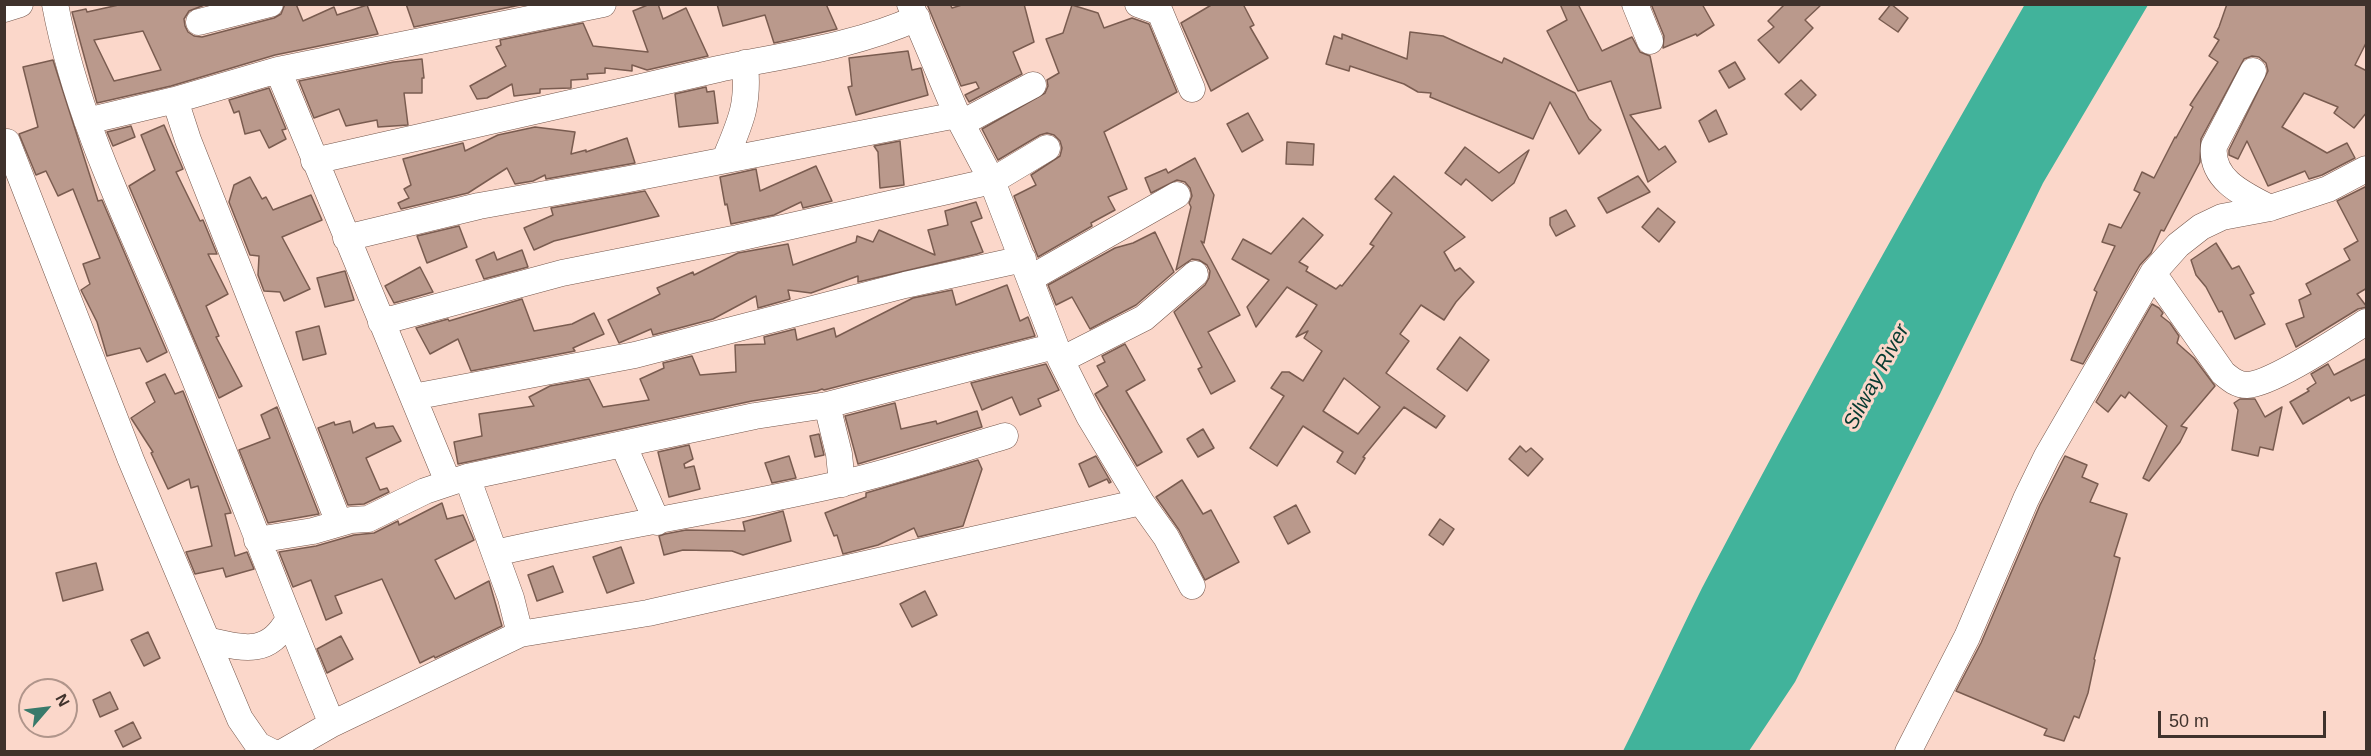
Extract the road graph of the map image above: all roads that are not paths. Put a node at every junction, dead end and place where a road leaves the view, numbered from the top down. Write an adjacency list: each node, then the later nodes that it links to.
1 (20, 4): 7 (street)
2 (55, 4): 18 (street)
3 (270, 4): 9 (street)
4 (603, 4): 12 (street)
5 (1635, 4): 10 (street)
6 (1158, 7): 15 (street)
7 (4, 9)
8 (913, 11): 11 (street); 17 (street)
9 (199, 22)
10 (1650, 41)
11 (745, 63): 21 (street); 22 (street)
12 (278, 70): 16 (street); 22 (street)
13 (2253, 71): 26 (street)
14 (1033, 85): 17 (street)
15 (1192, 89)
16 (175, 100): 18 (street); 42 (street)
17 (960, 119): 21 (street); 24 (street)
18 (87, 121): 43 (street)
19 (7, 142): 48 (street)
20 (1047, 148): 24 (street)
21 (725, 159): 27 (street)
22 (314, 161): 27 (street)
23 (2367, 169): 26 (street)
24 (992, 182): 28 (street); 31 (street)
25 (1177, 195): 28 (street)
26 (2270, 208): 29 (street)
27 (346, 238): 31 (street)
28 (1027, 269): 33 (street); 34 (street)
29 (2153, 273): 32 (street); 52 (street)
30 (1195, 274): 33 (street)
31 (381, 322): 34 (street)
32 (2367, 322)
33 (1058, 353): 35 (street); 40 (street)
34 (413, 397): 38 (street)
35 (827, 405): 37 (street); 39 (street)
36 (1005, 436): 39 (street)
37 (623, 444): 38 (street); 41 (street)
38 (458, 479): 42 (street); 44 (street)
39 (842, 484): 41 (street)
40 (1141, 502): 45 (street); 47 (street)
41 (657, 522): 44 (street)
42 (339, 523): 43 (street)
43 (257, 540): 46 (street)
44 (495, 553): 47 (street)
45 (1192, 586)
46 (288, 620): 48 (street); 49 (street)
47 (520, 634): 49 (street)
48 (207, 640): 50 (street)
49 (332, 724): 51 (street)
50 (272, 752)
51 (283, 752)
52 (1908, 752)

